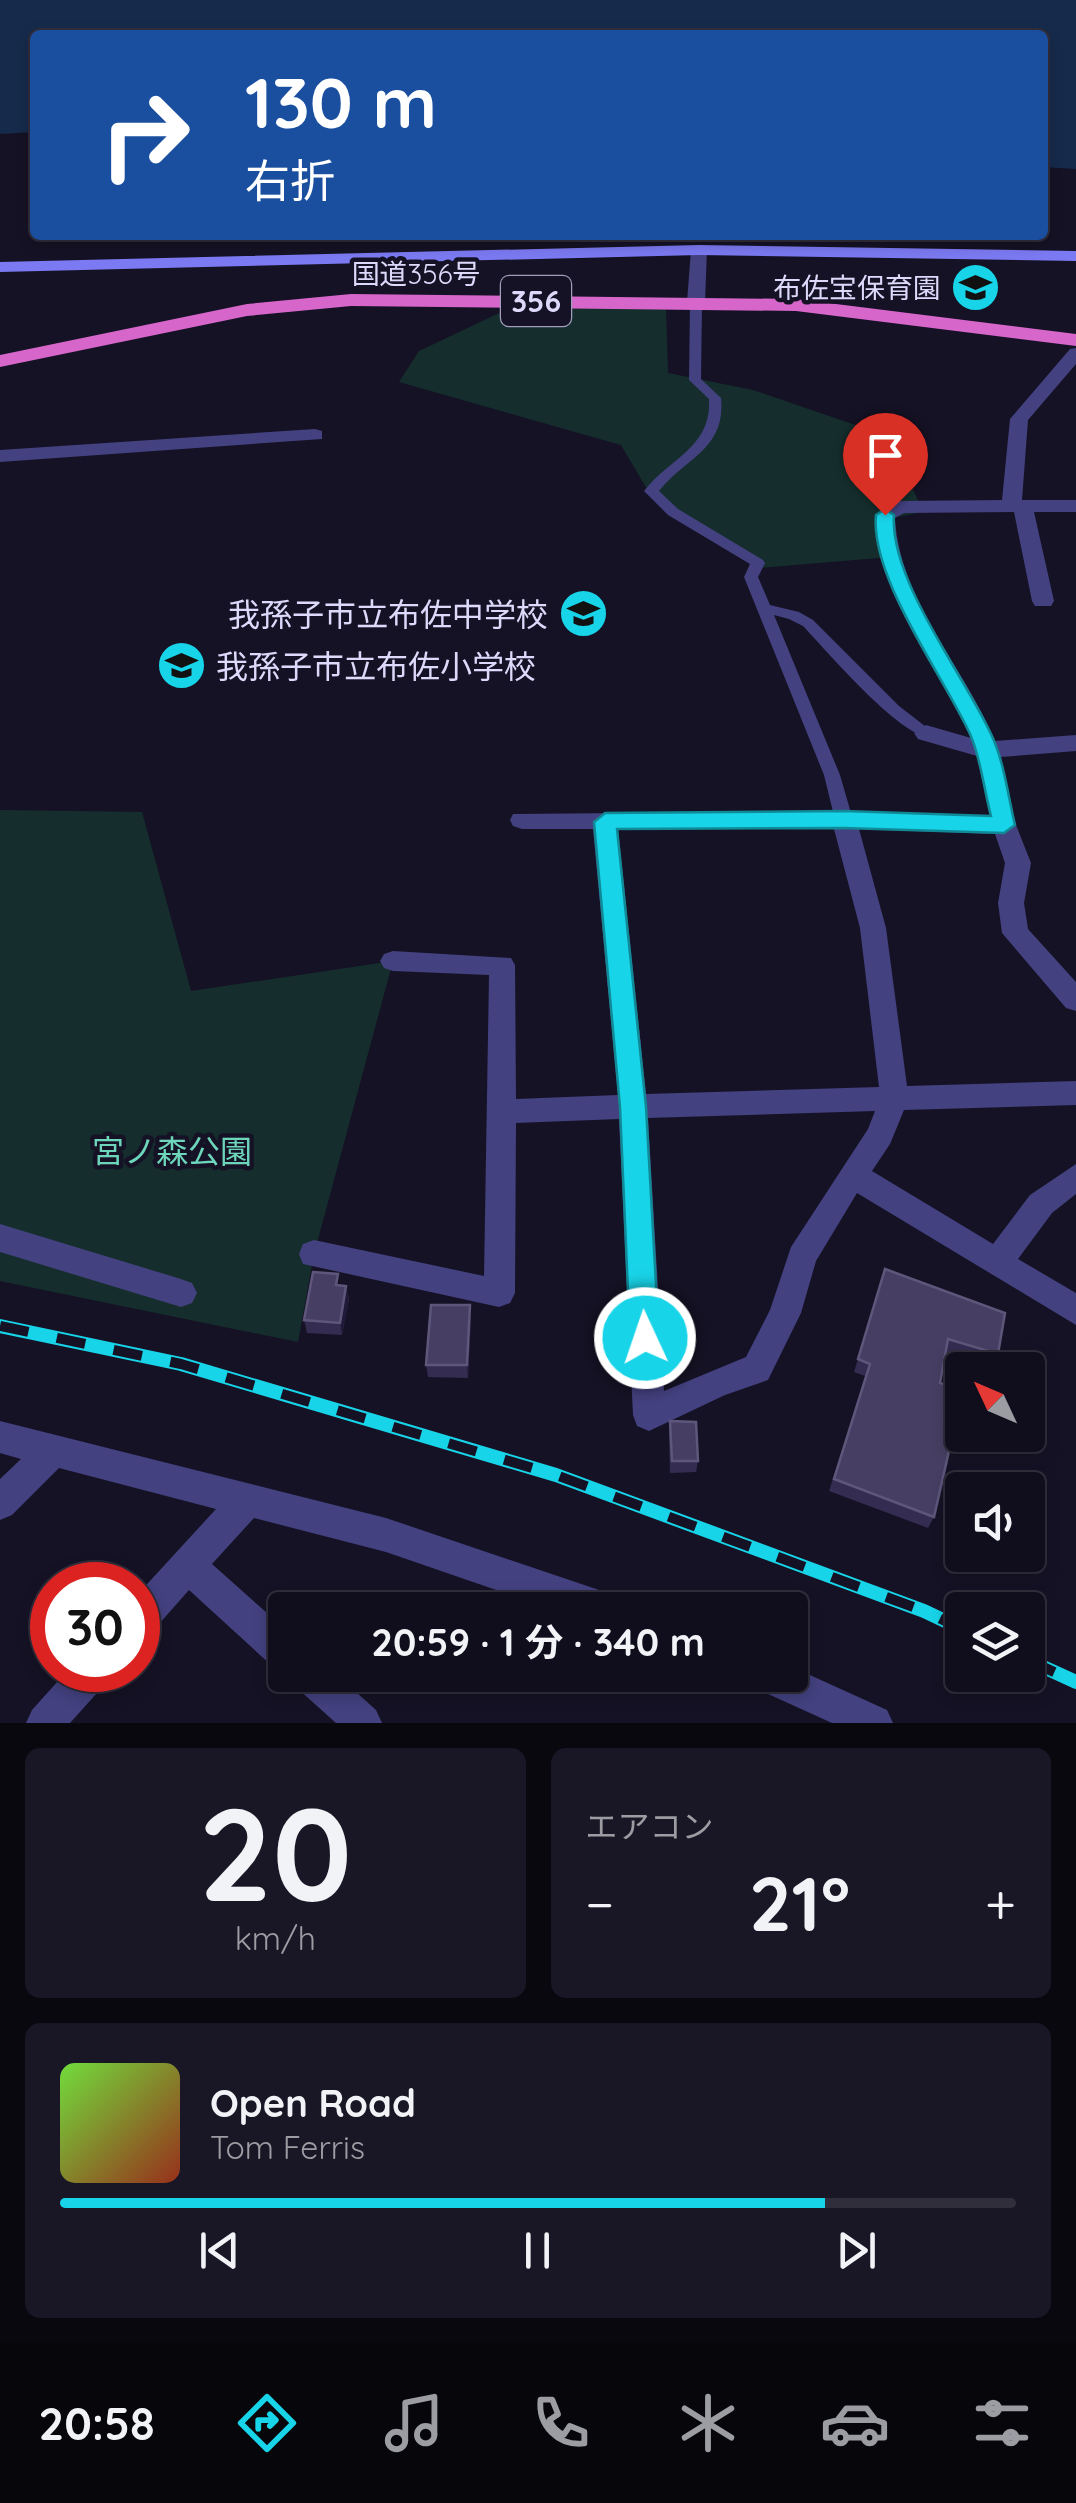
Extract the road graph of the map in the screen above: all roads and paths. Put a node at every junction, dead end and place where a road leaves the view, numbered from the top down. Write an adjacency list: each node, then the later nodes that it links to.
1 (699, 250): 2 (main road); 3 (main road); 4 (street)
2 (1076, 256)
3 (0, 268)
4 (696, 302): 5 (highway, 国道356号 / 356); 7 (highway, 国道356号 / 356); 13 (lane)
5 (1076, 340)
6 (1076, 353): 10 (street)
7 (0, 361)
8 (314, 435): 9 (street)
9 (0, 456)
10 (1017, 506): 11 (street); 12 (street); 16 (street)
11 (1076, 506)
12 (1043, 601)
13 (763, 608): 14 (lane); 18 (lane)
14 (926, 733): 16 (street)
15 (1076, 743): 16 (street)
16 (986, 750): 20 (street)
17 (522, 820): 19 (street)
18 (844, 820): 19 (street); 20 (street); 24 (street)
19 (605, 822): 25 (street)
20 (1004, 825): 22 (street)
21 (393, 961): 26 (street)
22 (1076, 1000)
23 (1076, 1093): 24 (street)
24 (894, 1098): 25 (street); 27 (street)
25 (633, 1107): 26 (street); 27 (street)
26 (502, 1112): 30 (street)
27 (854, 1176): 31 (street)
28 (1076, 1177): 31 (street)
29 (0, 1238): 32 (street)
30 (314, 1254)
31 (998, 1260): 33 (street)
32 (180, 1293)
33 (1076, 1310)
34 (0, 1438): 35 (street)
35 (55, 1448): 36 (street); 37 (street)
36 (249, 1498): 38 (street); 39 (street)
37 (0, 1502)
38 (187, 1565): 40 (street); 41 (street)
39 (552, 1592)
40 (160, 1595)
41 (268, 1638)
42 (73, 1692): 46 (street)
43 (326, 1692): 45 (street)
44 (806, 1692): 47 (street)
45 (353, 1720)
46 (46, 1723)
47 (874, 1723)

